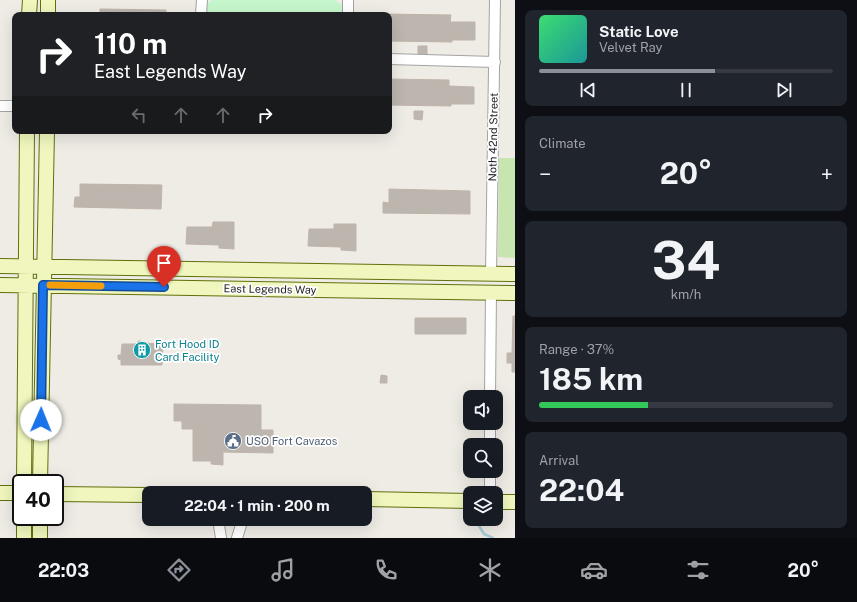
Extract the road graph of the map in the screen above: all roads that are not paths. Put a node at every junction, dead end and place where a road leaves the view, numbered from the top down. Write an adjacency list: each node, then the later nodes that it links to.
1 (30, 0): 6 (street)
2 (48, 0): 7 (street)
3 (202, 0): 8 (street)
4 (348, 0): 9 (street)
5 (495, 0): 11 (street, Noth 42nd Street)
6 (29, 12)
7 (48, 12)
8 (201, 12)
9 (348, 12)
10 (392, 59): 11 (street)
11 (495, 62): 19 (street, Noth 42nd Street)
12 (0, 106): 13 (street)
13 (12, 106)
14 (27, 134): 17 (street)
15 (47, 134): 18 (street)
16 (0, 266): 17 (street, East Legends Way)
17 (25, 266): 18 (street, East Legends Way); 23 (street)
18 (43, 266): 19 (street, East Legends Way); 24 (street)
19 (491, 274): 20 (street, East Legends Way); 25 (street)
20 (515, 274)
21 (515, 278): 26 (street)
22 (0, 285): 23 (street, East Legends Way)
23 (25, 285): 24 (street, East Legends Way); 29 (street)
24 (43, 285): 25 (street, East Legends Way); 30 (street)
25 (460, 292): 26 (street, East Legends Way)
26 (491, 292): 27 (street, East Legends Way); 28 (street)
27 (515, 293)
28 (490, 390)
29 (24, 474)
30 (40, 474)
31 (0, 493): 32 (street)
32 (12, 493)
33 (64, 494): 34 (street)
34 (142, 495)
35 (372, 499): 36 (street)
36 (463, 501)
37 (503, 502): 38 (street)
38 (515, 502)
39 (24, 526): 43 (street)
40 (40, 526): 44 (street)
41 (219, 526): 45 (street)
42 (241, 526): 46 (street)
43 (24, 538)
44 (40, 538)
45 (221, 538)
46 (237, 538)

